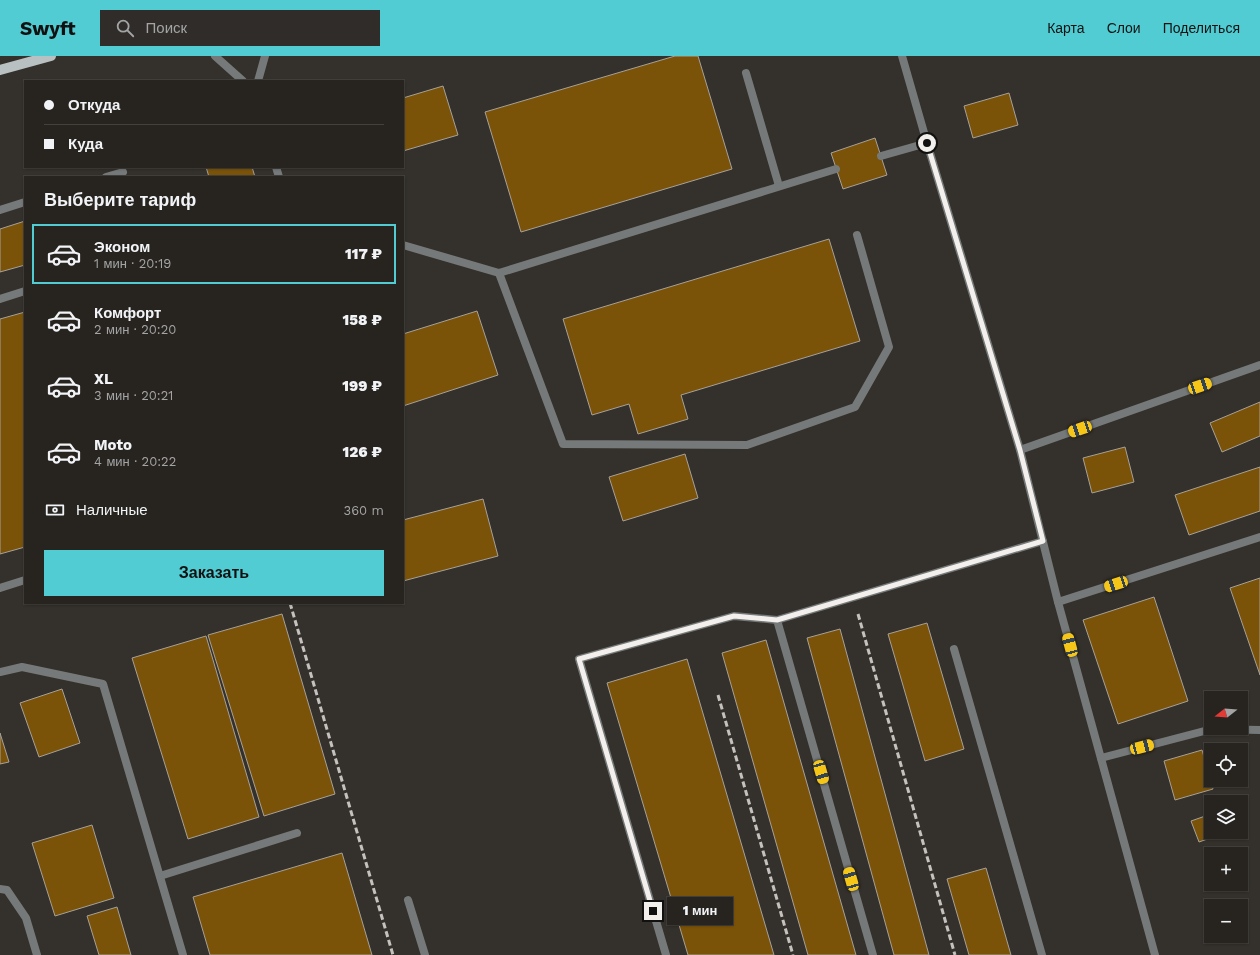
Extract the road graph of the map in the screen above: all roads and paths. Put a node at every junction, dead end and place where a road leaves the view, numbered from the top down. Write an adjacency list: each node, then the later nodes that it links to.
1 (51, 56): 5 (main road)
2 (215, 56): 7 (street)
3 (265, 56): 8 (street)
4 (902, 56): 9 (street)
5 (0, 70)
6 (746, 73): 14 (street)
7 (242, 80)
8 (258, 80)
9 (927, 143): 10 (street); 23 (street)
10 (881, 156)
11 (836, 169): 14 (street)
12 (123, 172): 13 (street)
13 (109, 176)
14 (780, 186): 19 (street)
15 (24, 202): 16 (street)
16 (0, 210)
17 (857, 235): 19 (street)
18 (404, 246): 19 (street)
19 (498, 273)
20 (24, 291): 21 (street)
21 (0, 299)
22 (1260, 365): 23 (street)
23 (1020, 450): 25 (street)
24 (1260, 537): 28 (street)
25 (1043, 541): 28 (street); 29 (street)
26 (24, 580): 27 (street)
27 (0, 588)
28 (1058, 602): 33 (street)
29 (777, 620): 41 (street); 42 (street)
30 (954, 649): 43 (street)
31 (0, 672): 35 (street)
32 (1260, 730): 33 (street)
33 (1101, 758): 44 (street)
34 (297, 833): 35 (street)
35 (160, 876): 39 (street)
36 (0, 890): 38 (street)
37 (408, 900): 40 (street)
38 (37, 955)
39 (183, 955)
40 (425, 955)
41 (666, 955)
42 (873, 955)
43 (1042, 955)
44 (1155, 955)

